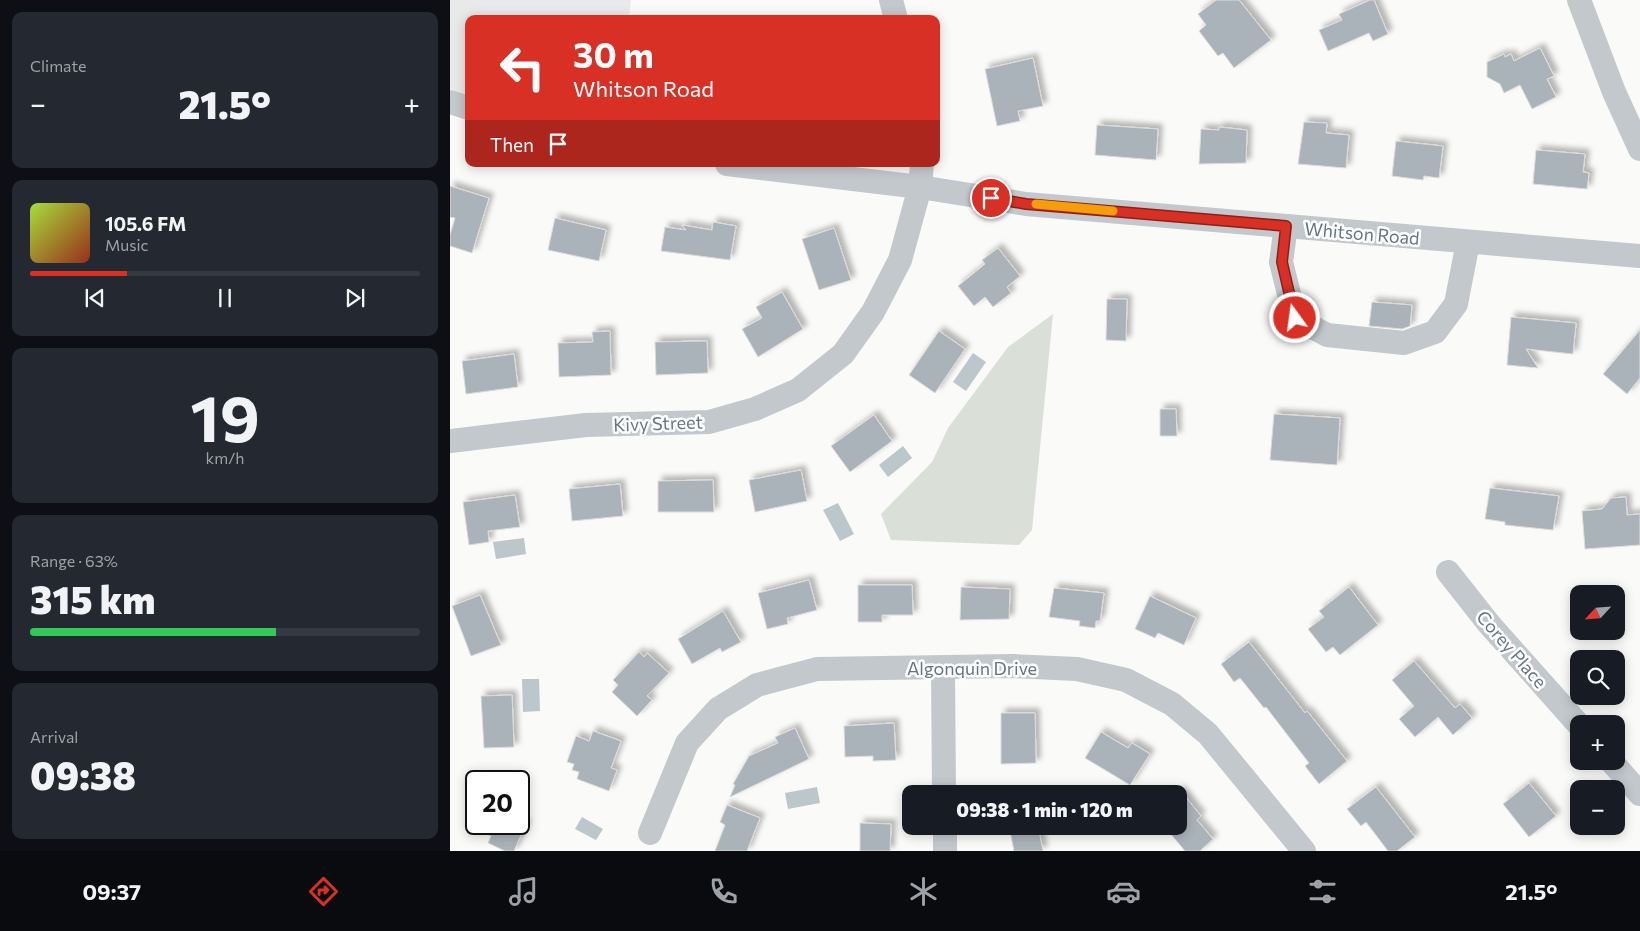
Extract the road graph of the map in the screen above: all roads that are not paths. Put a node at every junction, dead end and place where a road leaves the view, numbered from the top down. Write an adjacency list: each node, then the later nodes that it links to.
1 (891, 0): 3 (street)
2 (1578, 0): 6 (street)
3 (895, 15)
4 (450, 102): 5 (street)
5 (465, 107)
6 (1640, 149)
7 (779, 167): 8 (street, Whitson Road)
8 (921, 175): 9 (street, Whitson Road); 12 (street, Kivy Street)
9 (1286, 226): 10 (street, Whitson Road); 10 (street)
10 (1468, 242): 11 (street, Whitson Road)
11 (1640, 256)
12 (450, 441)
13 (1448, 572): 15 (street, Corey Place)
14 (943, 668): 17 (street); 19 (street, Algonquin Drive); 22 (street, Algonquin Drive)
15 (1570, 715)
16 (1619, 770): 18 (street)
17 (944, 785)
18 (1640, 794)
19 (650, 833)
20 (944, 835): 21 (street)
21 (945, 851)
22 (1304, 851)

